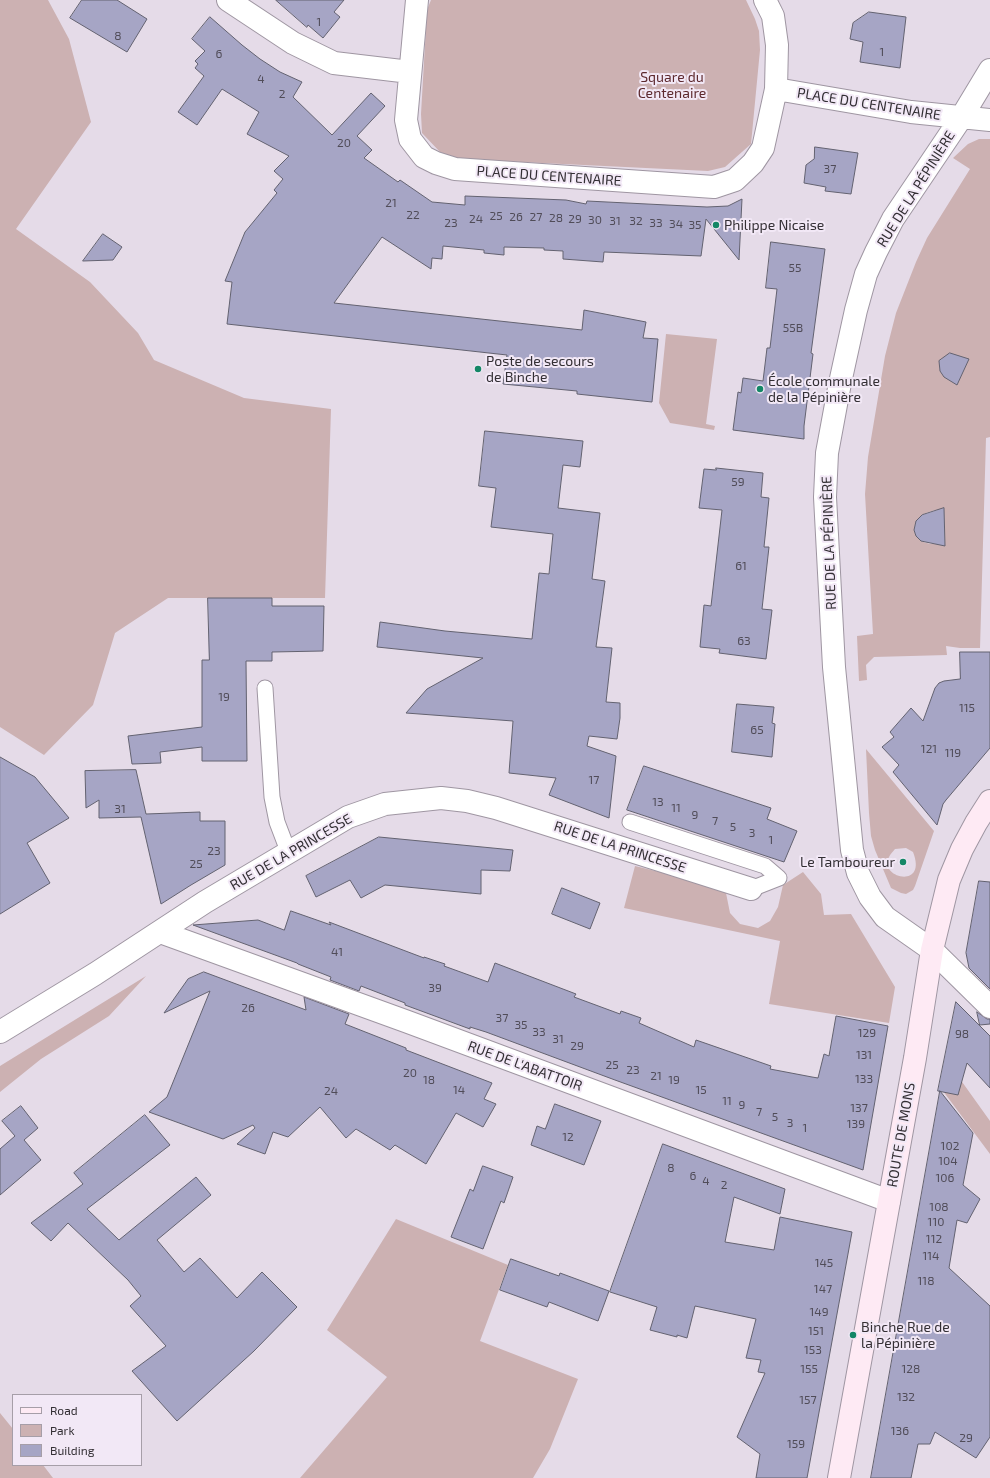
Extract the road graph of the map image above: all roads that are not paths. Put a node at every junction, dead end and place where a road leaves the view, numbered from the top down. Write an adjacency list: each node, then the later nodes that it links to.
1 (228, 0): 5 (street)
2 (417, 0): 5 (street, PLACE DU CENTENAIRE)
3 (765, 0): 6 (street, PLACE DU CENTENAIRE)
4 (990, 70): 7 (street, RUE DE LA PÉPINIÈRE)
5 (410, 72): 6 (street, PLACE DU CENTENAIRE)
6 (776, 89): 7 (street, PLACE DU CENTENAIRE)
7 (961, 118): 8 (street, PLACE DU CENTENAIRE); 15 (street, RUE DE LA PÉPINIÈRE)
8 (990, 120)
9 (266, 688): 12 (lane)
10 (990, 801): 15 (main road, ROUTE DE MONS)
11 (630, 822): 13 (lane)
12 (288, 852): 13 (street, RUE DE LA PRINCESSE); 14 (street, RUE DE LA PRINCESSE)
13 (751, 889)
14 (160, 932): 17 (street, RUE DE LA PRINCESSE); 18 (street, RUE DE L'ABATTOIR)
15 (932, 950): 16 (street, RUE DE LA PÉPINIÈRE); 18 (main road, ROUTE DE MONS)
16 (990, 1006)
17 (0, 1032)
18 (889, 1201): 19 (main road, ROUTE DE MONS)
19 (839, 1478)

